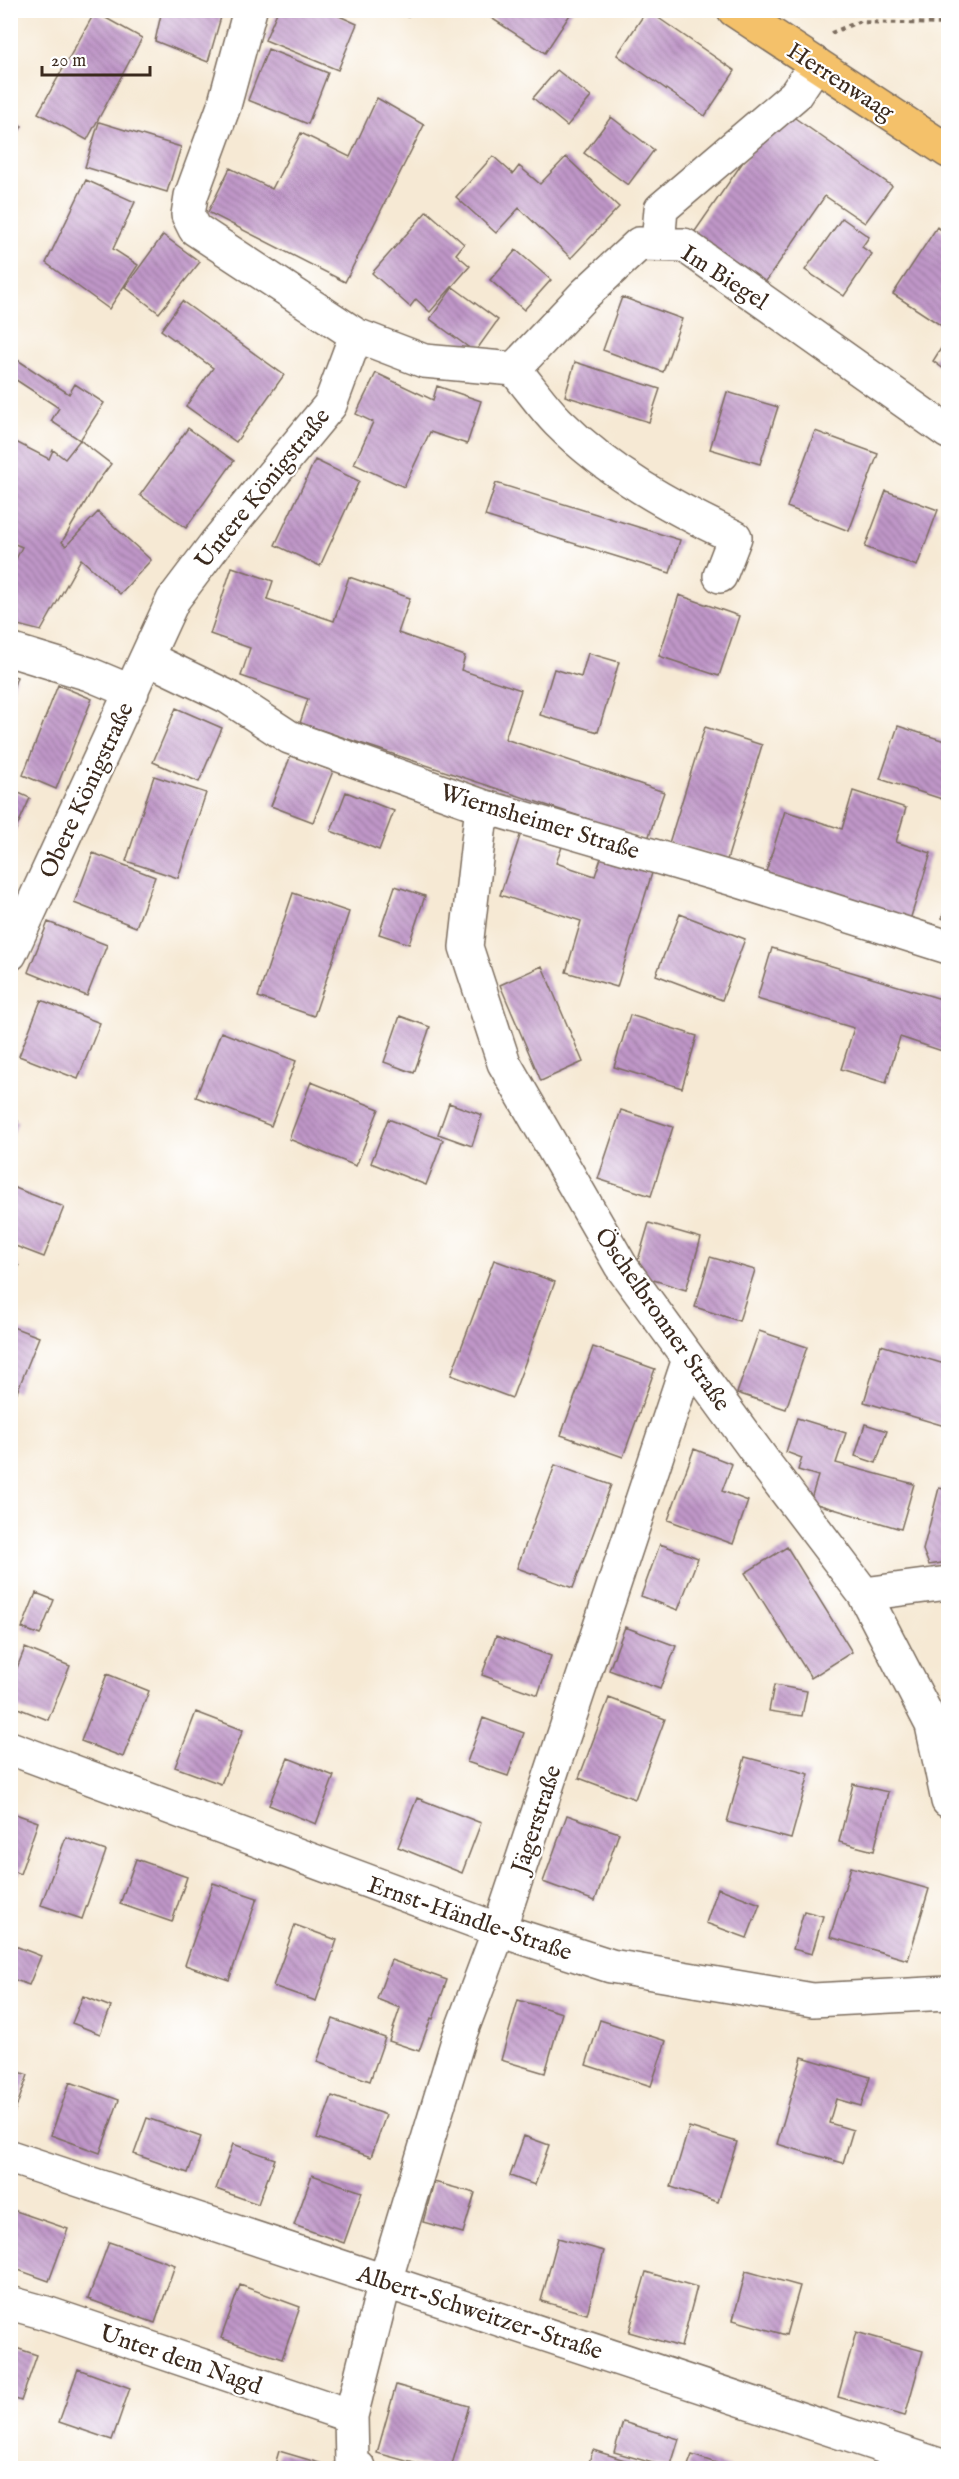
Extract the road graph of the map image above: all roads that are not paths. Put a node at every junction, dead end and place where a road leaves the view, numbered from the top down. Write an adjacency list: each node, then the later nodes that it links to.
1 (250, 10): 6 (street)
2 (734, 10): 3 (main road, Herrenwaag)
3 (810, 61): 4 (main road, Herrenwaag); 5 (street)
4 (948, 151)
5 (658, 244): 7 (street, Im Biegel); 8 (street, Im Biegel)
6 (356, 335): 7 (street); 11 (street, Untere Königstraße)
7 (514, 369): 9 (street)
8 (948, 432)
9 (720, 576)
10 (10, 650): 12 (street)
11 (147, 658): 12 (street, Untere Königstraße); 13 (street, Wiernsheimer Straße)
12 (132, 692): 15 (street, Obere Königstraße)
13 (482, 806): 14 (street, Wiernsheimer Straße); 16 (street, Öschelbronner Straße)
14 (948, 947)
15 (10, 954)
16 (689, 1359): 18 (street, Öschelbronner Straße); 21 (street, Jägerstraße)
17 (948, 1583): 18 (street)
18 (864, 1594): 20 (street, Öschelbronner Straße)
19 (10, 1748): 21 (street, Ernst-Händle-Straße)
20 (948, 1801)
21 (499, 1930): 22 (street, Ernst-Händle-Straße); 24 (street, Jägerstraße)
22 (948, 1993)
23 (10, 2157): 24 (street, Albert-Schweitzer-Straße)
24 (385, 2281): 26 (street); 27 (street, Albert-Schweitzer-Straße)
25 (10, 2303): 26 (street, Unter dem Nagd)
26 (351, 2416): 28 (street)
27 (948, 2468)
28 (359, 2469)

